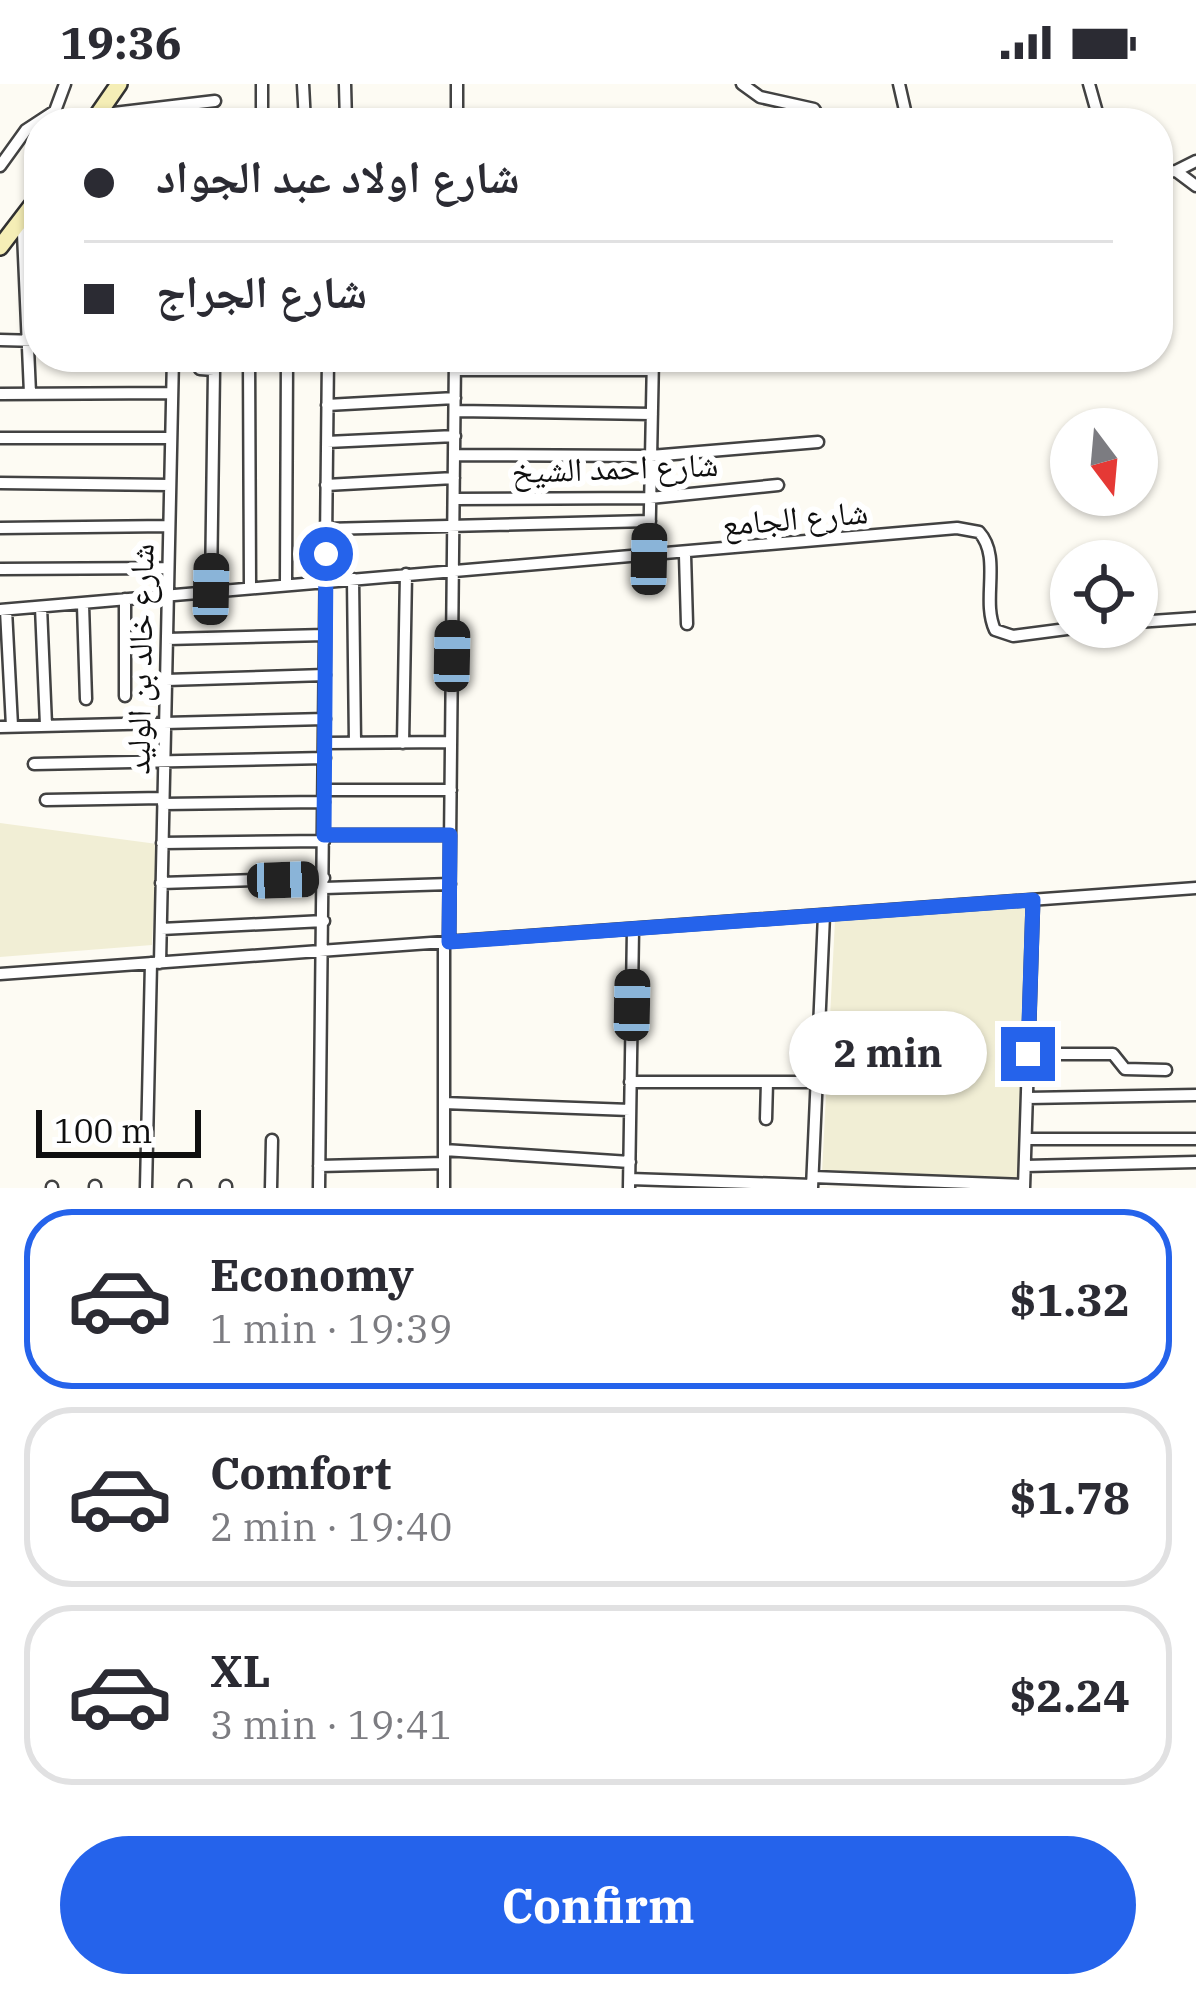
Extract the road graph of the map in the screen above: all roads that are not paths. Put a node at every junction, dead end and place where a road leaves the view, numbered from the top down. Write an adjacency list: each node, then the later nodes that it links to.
1 (742, 84): 4 (street)
2 (214, 101): 3 (street)
3 (167, 108)
4 (810, 108)
5 (24, 133): 7 (street)
6 (1196, 161): 9 (street)
7 (0, 166)
8 (1173, 171): 9 (street)
9 (1176, 171): 10 (street)
10 (1196, 186)
11 (24, 222): 12 (street)
12 (18, 233): 13 (street); 14 (street); 15 (street)
13 (24, 233)
14 (0, 248)
15 (24, 258)
16 (32, 372): 25 (street)
17 (173, 372): 24 (street, شارع خالد بن الوليد)
18 (214, 372): 59 (street)
19 (249, 372): 58 (street)
20 (287, 372): 57 (street)
21 (328, 372): 27 (street)
22 (455, 372): 28 (street)
23 (653, 372): 29 (street)
24 (172, 392): 25 (street); 32 (street, شارع خالد بن الوليد)
25 (30, 393): 26 (street)
26 (0, 394)
27 (327, 405): 28 (street); 33 (street)
28 (455, 405): 29 (street); 30 (street)
29 (652, 414): 36 (street)
30 (455, 436): 33 (street); 35 (street)
31 (0, 438): 32 (street)
32 (171, 438): 39 (street, شارع خالد بن الوليد)
33 (327, 442): 40 (street)
34 (818, 442): 36 (street)
35 (454, 455): 36 (street); 37 (street)
36 (651, 456): 42 (street)
37 (454, 478): 40 (street); 43 (street)
38 (0, 483): 39 (street)
39 (170, 485): 46 (street, شارع خالد بن الوليد)
40 (326, 485): 48 (street)
41 (778, 485): 42 (street, شارع احمد الشيخ)
42 (650, 498): 43 (street, شارع احمد الشيخ); 44 (street)
43 (454, 499): 45 (street)
44 (650, 521): 45 (street); 50 (street)
45 (454, 523): 48 (street); 53 (street)
46 (169, 526): 47 (street); 51 (street, شارع خالد بن الوليد)
47 (0, 527)
48 (326, 529): 56 (street)
49 (685, 555): 50 (street, شارع الجامع); 67 (street); 68 (street, شارع الجامع)
50 (649, 559): 53 (street, شارع الجامع)
51 (168, 568): 52 (street); 60 (street, شارع خالد بن الوليد)
52 (0, 569)
53 (454, 570): 54 (street, شارع الجامع); 80 (street)
54 (406, 574): 55 (street, شارع الجامع); 79 (street)
55 (353, 579): 56 (street, شارع الجامع); 82 (street)
56 (326, 580): 57 (street, شارع الجامع); 69 (street)
57 (286, 583): 58 (street, شارع الجامع)
58 (250, 585): 59 (street, شارع الجامع)
59 (211, 589): 60 (street, شارع الجامع)
60 (169, 592): 61 (street, شارع الجامع); 70 (street, شارع خالد بن الوليد)
61 (125, 599): 62 (street, شارع الجامع); 73 (street)
62 (83, 605): 63 (street, شارع الجامع); 74 (street)
63 (41, 608): 64 (street, شارع الجامع); 77 (street)
64 (3, 610): 78 (street)
65 (1196, 618): 66 (street)
66 (1158, 621)
67 (687, 624)
68 (1050, 631)
69 (325, 635): 70 (street); 71 (street)
70 (167, 639): 72 (street, شارع خالد بن الوليد)
71 (325, 676): 72 (street); 76 (street)
72 (166, 680): 75 (street, شارع خالد بن الوليد)
73 (125, 696)
74 (86, 699)
75 (165, 719): 76 (street); 77 (street); 84 (street, شارع خالد بن الوليد)
76 (325, 719): 81 (street)
77 (46, 724): 78 (street)
78 (6, 726)
79 (403, 742): 80 (street); 82 (street)
80 (452, 742): 86 (street)
81 (325, 743): 82 (street); 83 (street)
82 (355, 743)
83 (325, 758): 84 (street); 87 (street)
84 (164, 760): 85 (street); 89 (street, شارع خالد بن الوليد)
85 (34, 764)
86 (451, 790): 87 (street); 90 (street)
87 (324, 796): 89 (street); 91 (street)
88 (46, 800): 89 (street)
89 (163, 801): 92 (street, شارع خالد بن الوليد)
90 (450, 835): 91 (street); 95 (street)
91 (324, 838): 92 (street); 94 (street)
92 (162, 843): 93 (street, شارع خالد بن الوليد)
93 (161, 883): 94 (street); 100 (street, شارع خالد بن الوليد)
94 (324, 883): 95 (street); 99 (street)
95 (450, 884): 102 (street)
96 (1196, 887): 97 (street)
97 (1033, 900): 98 (street); 106 (street)
98 (824, 915): 101 (street); 112 (street)
99 (324, 921): 100 (street); 103 (street)
100 (160, 929): 104 (street, شارع خالد بن الوليد)
101 (633, 929): 102 (street); 110 (street)
102 (447, 943): 103 (street); 115 (street)
103 (323, 949): 104 (street); 124 (street)
104 (155, 963): 105 (street); 129 (street, شارع خالد بن الوليد)
105 (0, 974)
106 (1028, 1054): 107 (street); 114 (street)
107 (1094, 1054): 108 (street); 109 (street)
108 (1094, 1068)
109 (1166, 1070)
110 (631, 1082): 111 (street); 116 (street)
111 (767, 1082): 112 (street); 117 (street)
112 (817, 1082): 127 (street)
113 (1196, 1095): 114 (street)
114 (1027, 1098): 118 (street)
115 (444, 1103): 116 (street); 121 (street)
116 (630, 1110): 122 (street)
117 (766, 1119)
118 (1026, 1139): 119 (street); 125 (street)
119 (1196, 1139)
120 (272, 1140): 130 (street)
121 (444, 1156): 122 (street); 124 (street); 132 (street)
122 (629, 1162): 126 (street)
123 (1196, 1162): 125 (street)
124 (319, 1166): 131 (street)
125 (1025, 1166): 128 (street)
126 (630, 1184): 127 (street)
127 (812, 1184): 128 (street)
128 (1024, 1187)
129 (146, 1188)
130 (271, 1188)
131 (319, 1188)
132 (444, 1188)

